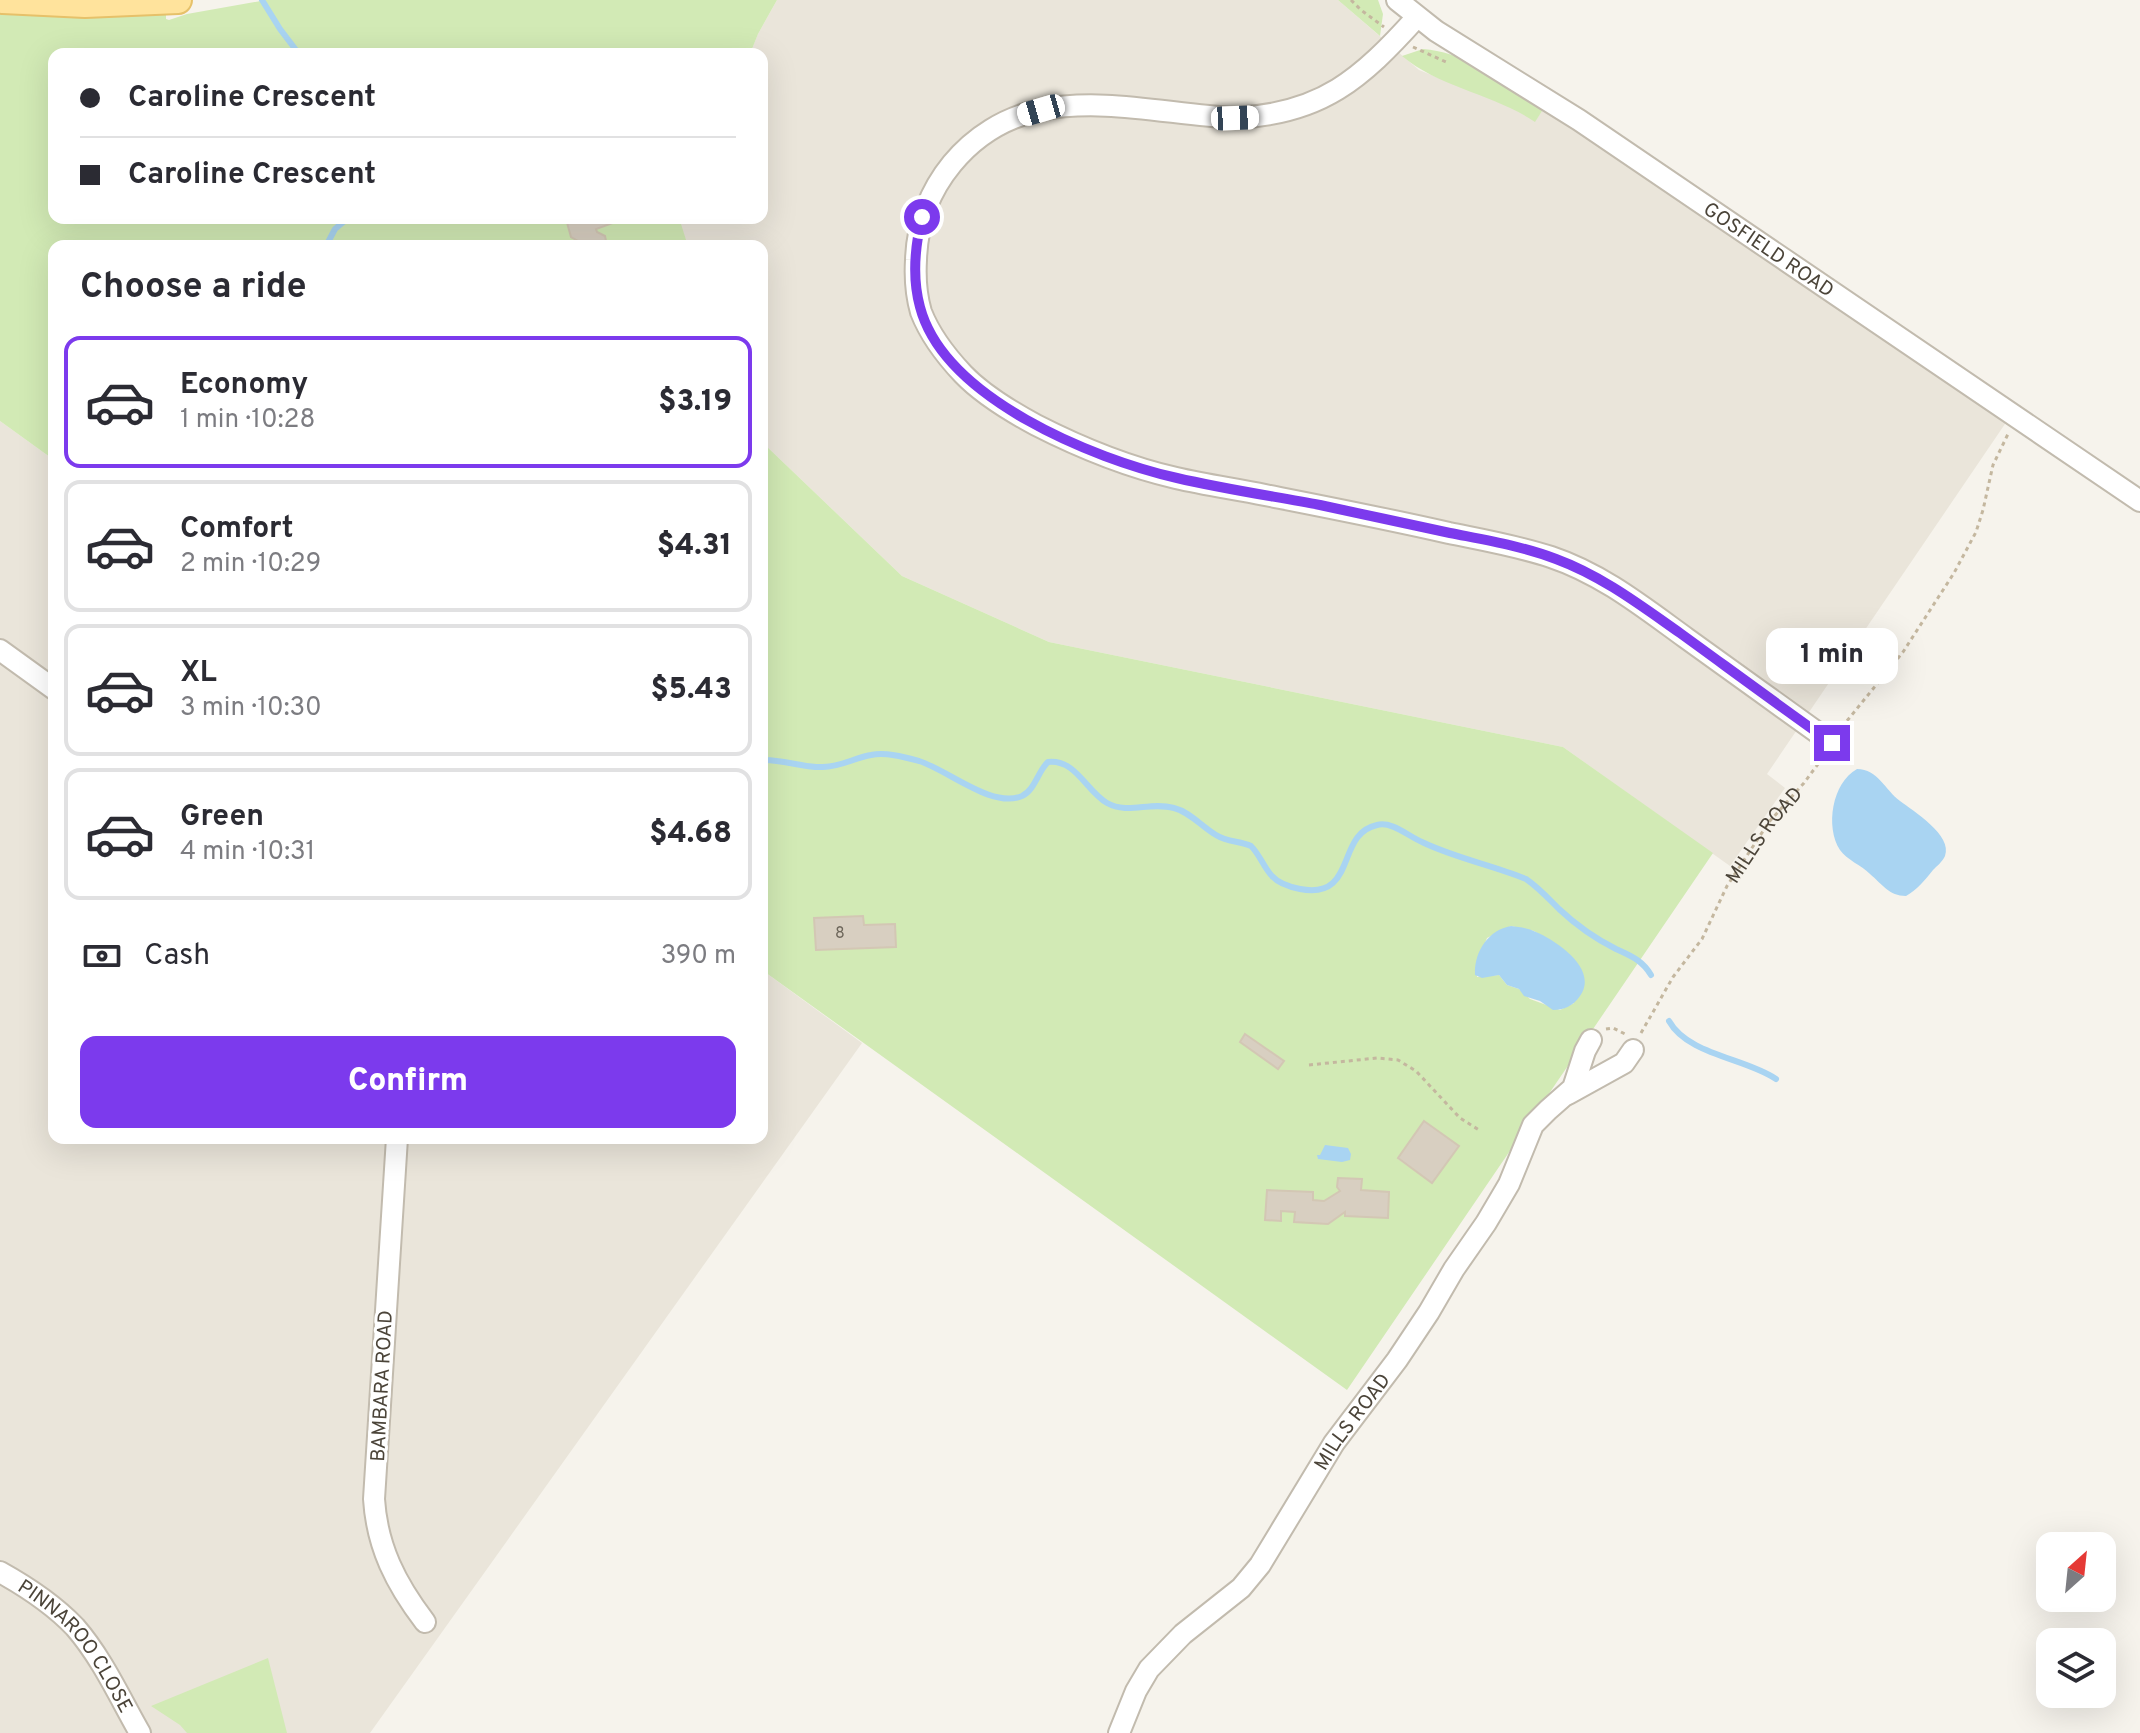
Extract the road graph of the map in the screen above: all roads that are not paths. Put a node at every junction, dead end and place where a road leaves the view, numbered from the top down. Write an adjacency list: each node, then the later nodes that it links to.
1 (3, 0): 4 (main road)
2 (178, 0): 4 (main road)
3 (1397, 0): 5 (street, GOSFIELD ROAD)
4 (70, 2)
5 (1417, 17): 6 (street, GOSFIELD ROAD); 9 (street)
6 (2140, 501)
7 (0, 650): 8 (street)
8 (48, 685)
9 (1832, 743)
10 (1591, 1040): 12 (street, MILLS ROAD)
11 (1633, 1050): 12 (street, MILLS ROAD)
12 (1568, 1094): 17 (street, MILLS ROAD)
13 (397, 1144): 15 (street, BAMBARA ROAD)
14 (0, 1572): 16 (street, PINNAROO CLOSE)
15 (425, 1622)
16 (140, 1733)
17 (1119, 1733)

